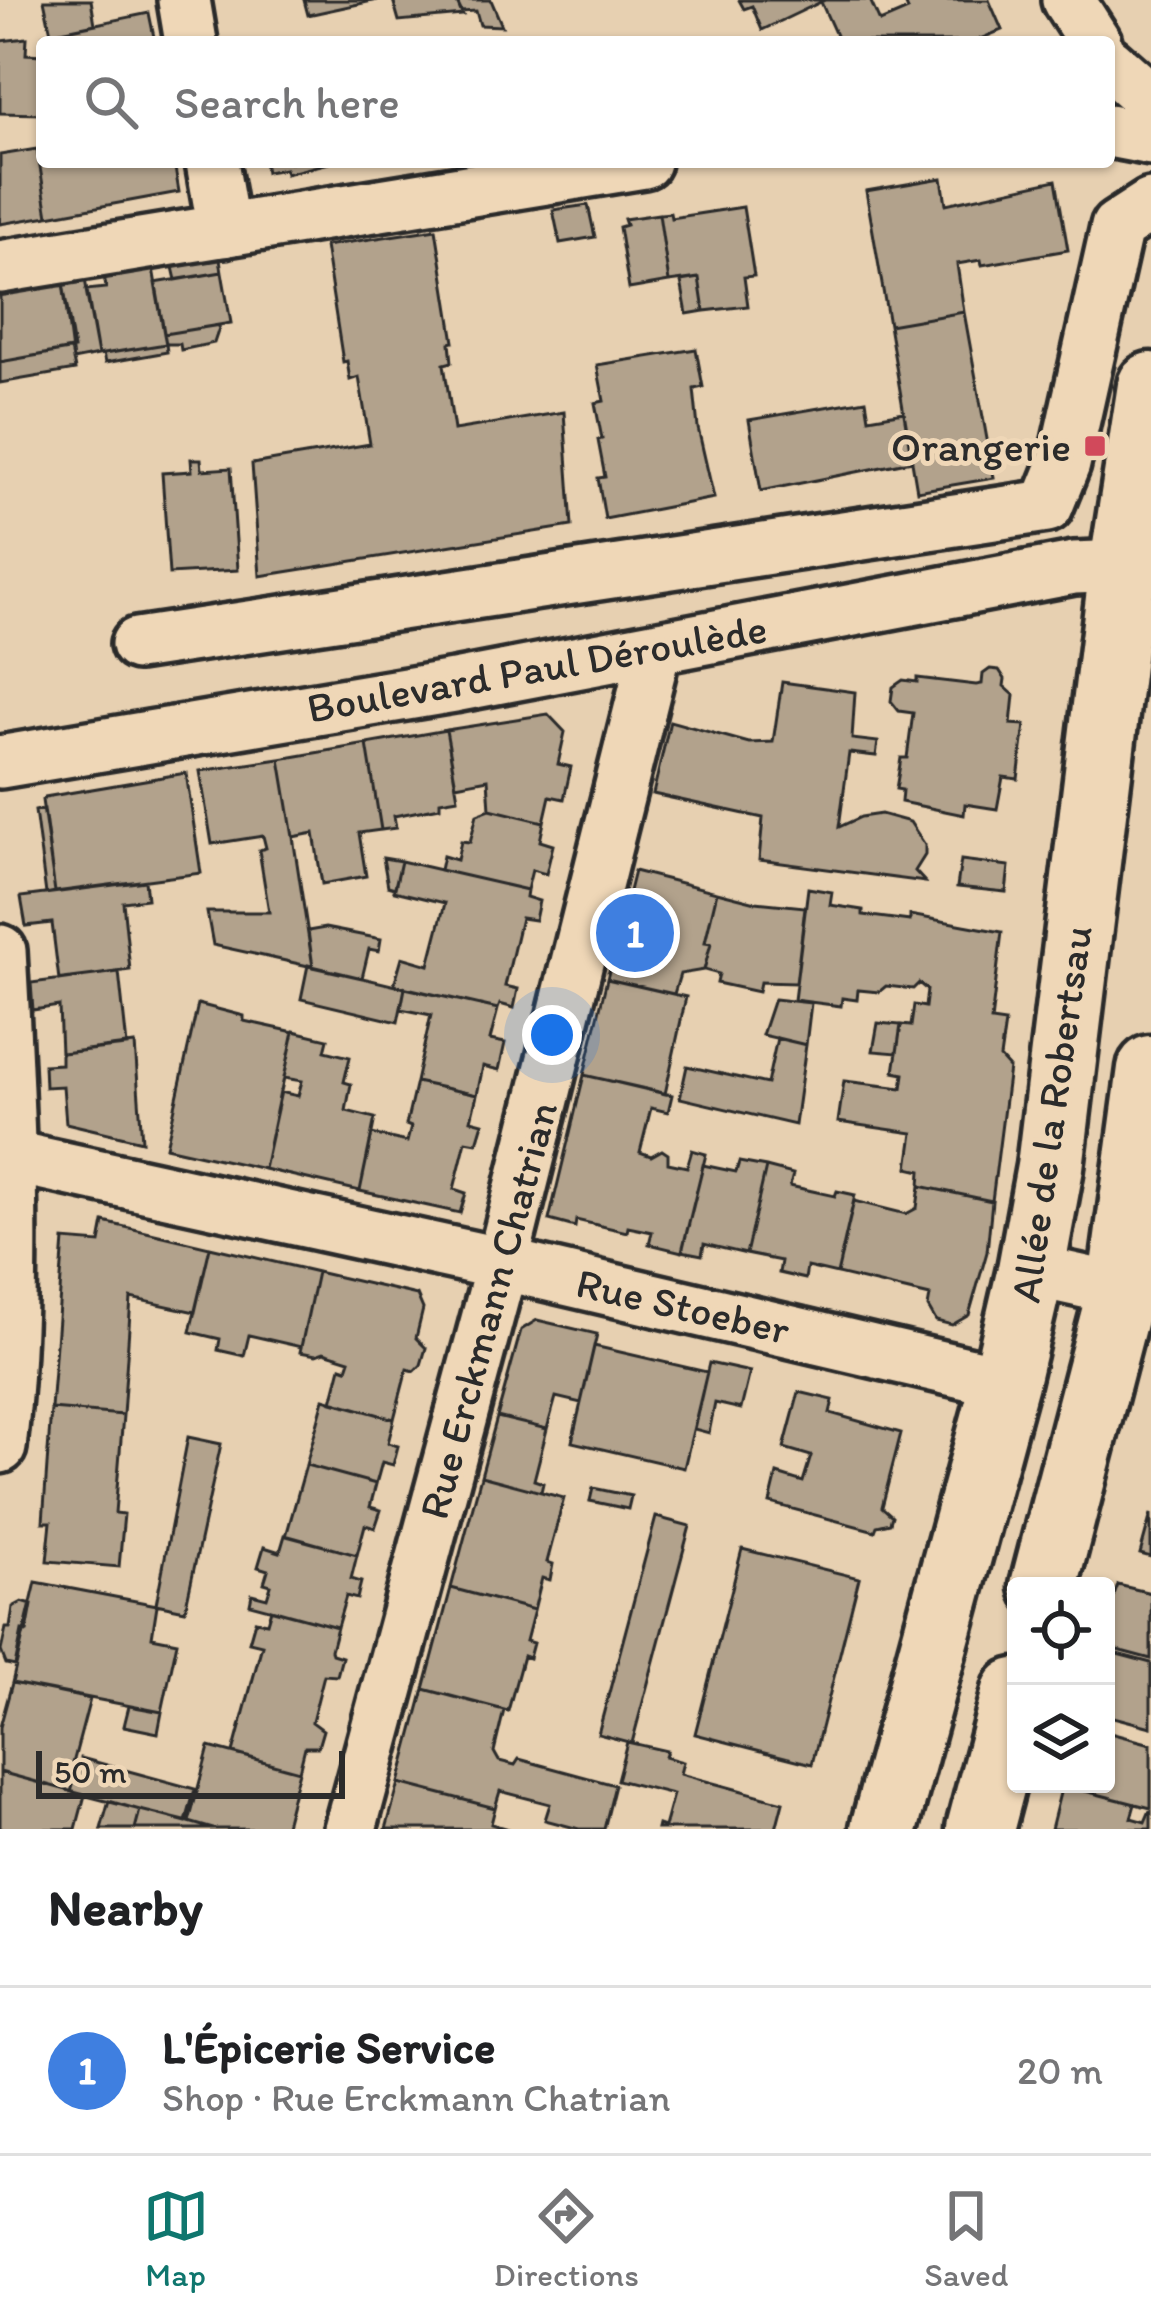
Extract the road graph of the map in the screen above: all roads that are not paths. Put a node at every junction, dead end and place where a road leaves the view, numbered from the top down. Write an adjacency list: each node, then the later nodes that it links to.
1 (184, 0): 3 (street)
2 (1068, 0): 4 (street)
3 (190, 36)
4 (1091, 36)
5 (1115, 68): 6 (street)
6 (1151, 100)
7 (1115, 131): 8 (street)
8 (1151, 139)
9 (213, 168): 12 (street)
10 (607, 168): 12 (street)
11 (1151, 205): 15 (street)
12 (224, 231): 13 (street)
13 (0, 266)
14 (1151, 386): 16 (main road, Allée de la Robertsau)
15 (1047, 506): 16 (street); 17 (street, Boulevard Paul Déroulède)
16 (1116, 568): 18 (street, Boulevard Paul Déroulède); 24 (main road, Allée de la Robertsau)
17 (137, 644)
18 (655, 650): 19 (street, Boulevard Paul Déroulède); 23 (street, Rue Erckmann Chatrian)
19 (0, 762)
20 (0, 951): 22 (street)
21 (1151, 1069): 25 (main road)
22 (8, 1156): 23 (street, Rue Stoeber); 27 (street)
23 (502, 1264): 26 (street, Rue Stoeber); 30 (street, Rue Erckmann Chatrian)
24 (1031, 1270): 25 (street); 26 (main road, Allée de la Robertsau)
25 (1141, 1298): 28 (main road)
26 (1005, 1382): 31 (main road, Allée de la Robertsau)
27 (0, 1448)
28 (1047, 1577)
29 (1007, 1726): 32 (main road)
30 (350, 1829)
31 (884, 1829)
32 (980, 1829)

